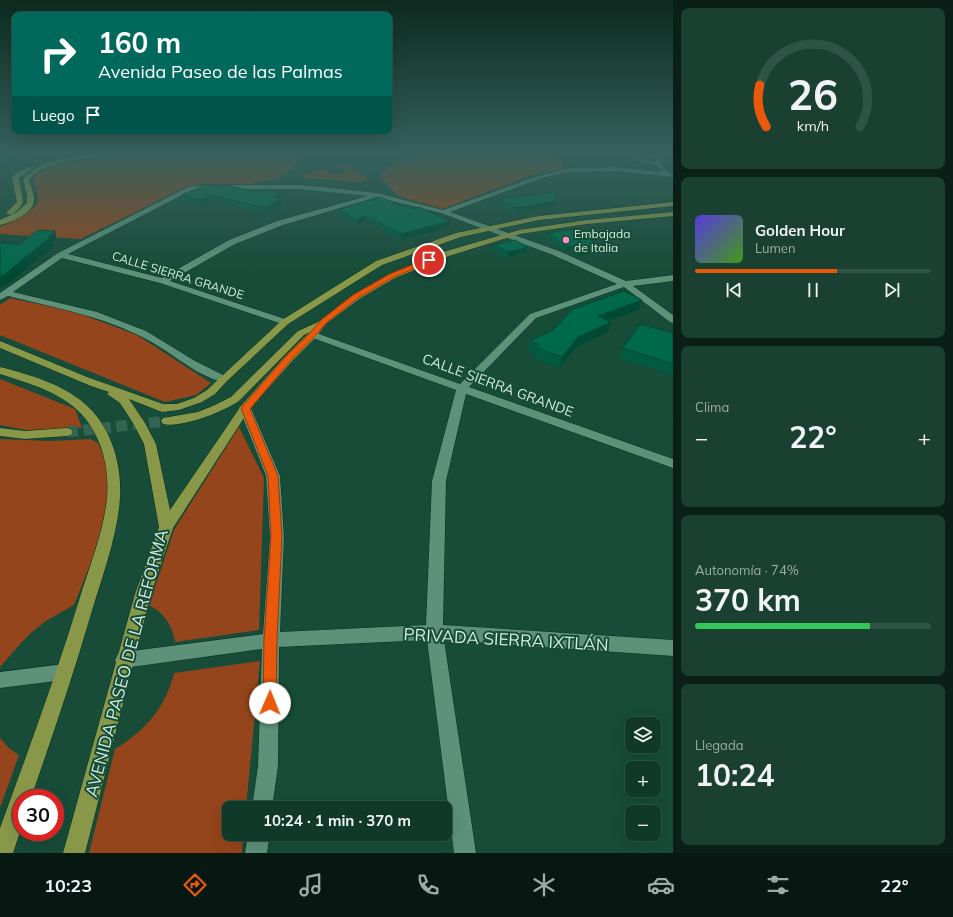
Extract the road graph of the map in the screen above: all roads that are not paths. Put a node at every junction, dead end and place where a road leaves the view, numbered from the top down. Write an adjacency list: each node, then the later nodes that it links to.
1 (18, 194): 10 (main road)
2 (30, 194): 11 (main road)
3 (179, 194): 14 (street)
4 (365, 194): 6 (street)
5 (493, 194): 8 (street)
6 (377, 195): 8 (street); 16 (street)
7 (673, 204): 12 (main road)
8 (443, 212): 12 (street)
9 (673, 214): 13 (main road)
10 (0, 218)
11 (0, 223)
12 (489, 228): 13 (street); 20 (main road)
13 (509, 235): 17 (street); 21 (main road)
14 (62, 255): 16 (street, CALLE SIERRA GRANDE); 18 (street)
15 (673, 278): 17 (street)
16 (163, 281): 20 (street, CALLE SIERRA GRANDE)
17 (625, 284): 19 (street); 27 (street)
18 (3, 295): 25 (street)
19 (673, 320)
20 (285, 322): 25 (main road)
21 (323, 322): 22 (main road); 29 (main road)
22 (313, 335): 27 (street, CALLE SIERRA GRANDE); 28 (main road)
23 (0, 344): 26 (main road, AVENIDA PASEO DE LA REFORMA)
24 (0, 370): 38 (main road)
25 (223, 379): 26 (main road)
26 (88, 380): 33 (main road, AVENIDA PASEO DE LA REFORMA)
27 (462, 388): 32 (street, CALLE SIERRA GRANDE); 34 (street)
28 (245, 408): 33 (main road); 35 (street)
29 (167, 421)
30 (0, 432): 31 (main road)
31 (67, 432)
32 (673, 464)
33 (166, 527): 37 (main road, AVENIDA PASEO DE LA REFORMA)
34 (434, 632): 35 (street, PRIVADA SIERRA IXTLÁN); 36 (street, PRIVADA SIERRA IXTLÁN); 47 (street)
35 (271, 640): 37 (street, PRIVADA SIERRA IXTLÁN); 41 (street)
36 (673, 648)
37 (124, 660): 45 (main road, AVENIDA PASEO DE LA REFORMA)
38 (64, 672): 39 (street); 40 (main road)
39 (0, 680)
40 (24, 789)
41 (263, 801)
42 (12, 824): 44 (main road)
43 (258, 841): 46 (street)
44 (2, 853)
45 (74, 853)
46 (256, 853)
47 (465, 853)

